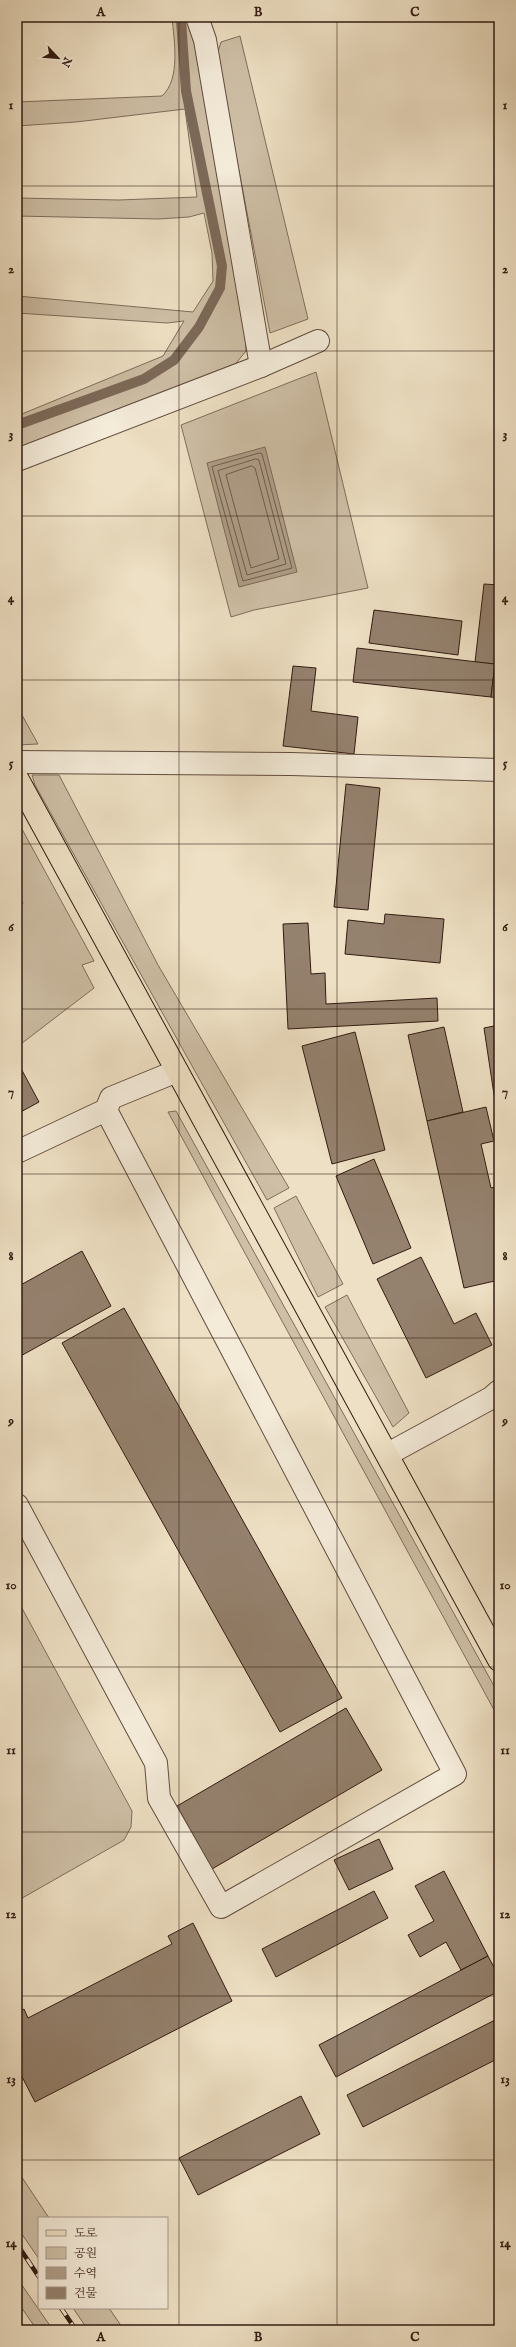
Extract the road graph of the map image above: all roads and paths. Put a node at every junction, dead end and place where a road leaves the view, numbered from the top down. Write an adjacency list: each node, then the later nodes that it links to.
1 (197, 17): 3 (street)
2 (318, 341): 3 (street)
3 (260, 366): 4 (street)
4 (17, 460)
5 (17, 762): 6 (street)
6 (499, 770)
7 (17, 778): 8 (main road)
8 (177, 1071): 9 (street); 12 (main road)
9 (106, 1110): 10 (street); 13 (street)
10 (17, 1152)
11 (499, 1391): 12 (street)
12 (388, 1454): 14 (main road)
13 (17, 1505)
14 (499, 1660)

